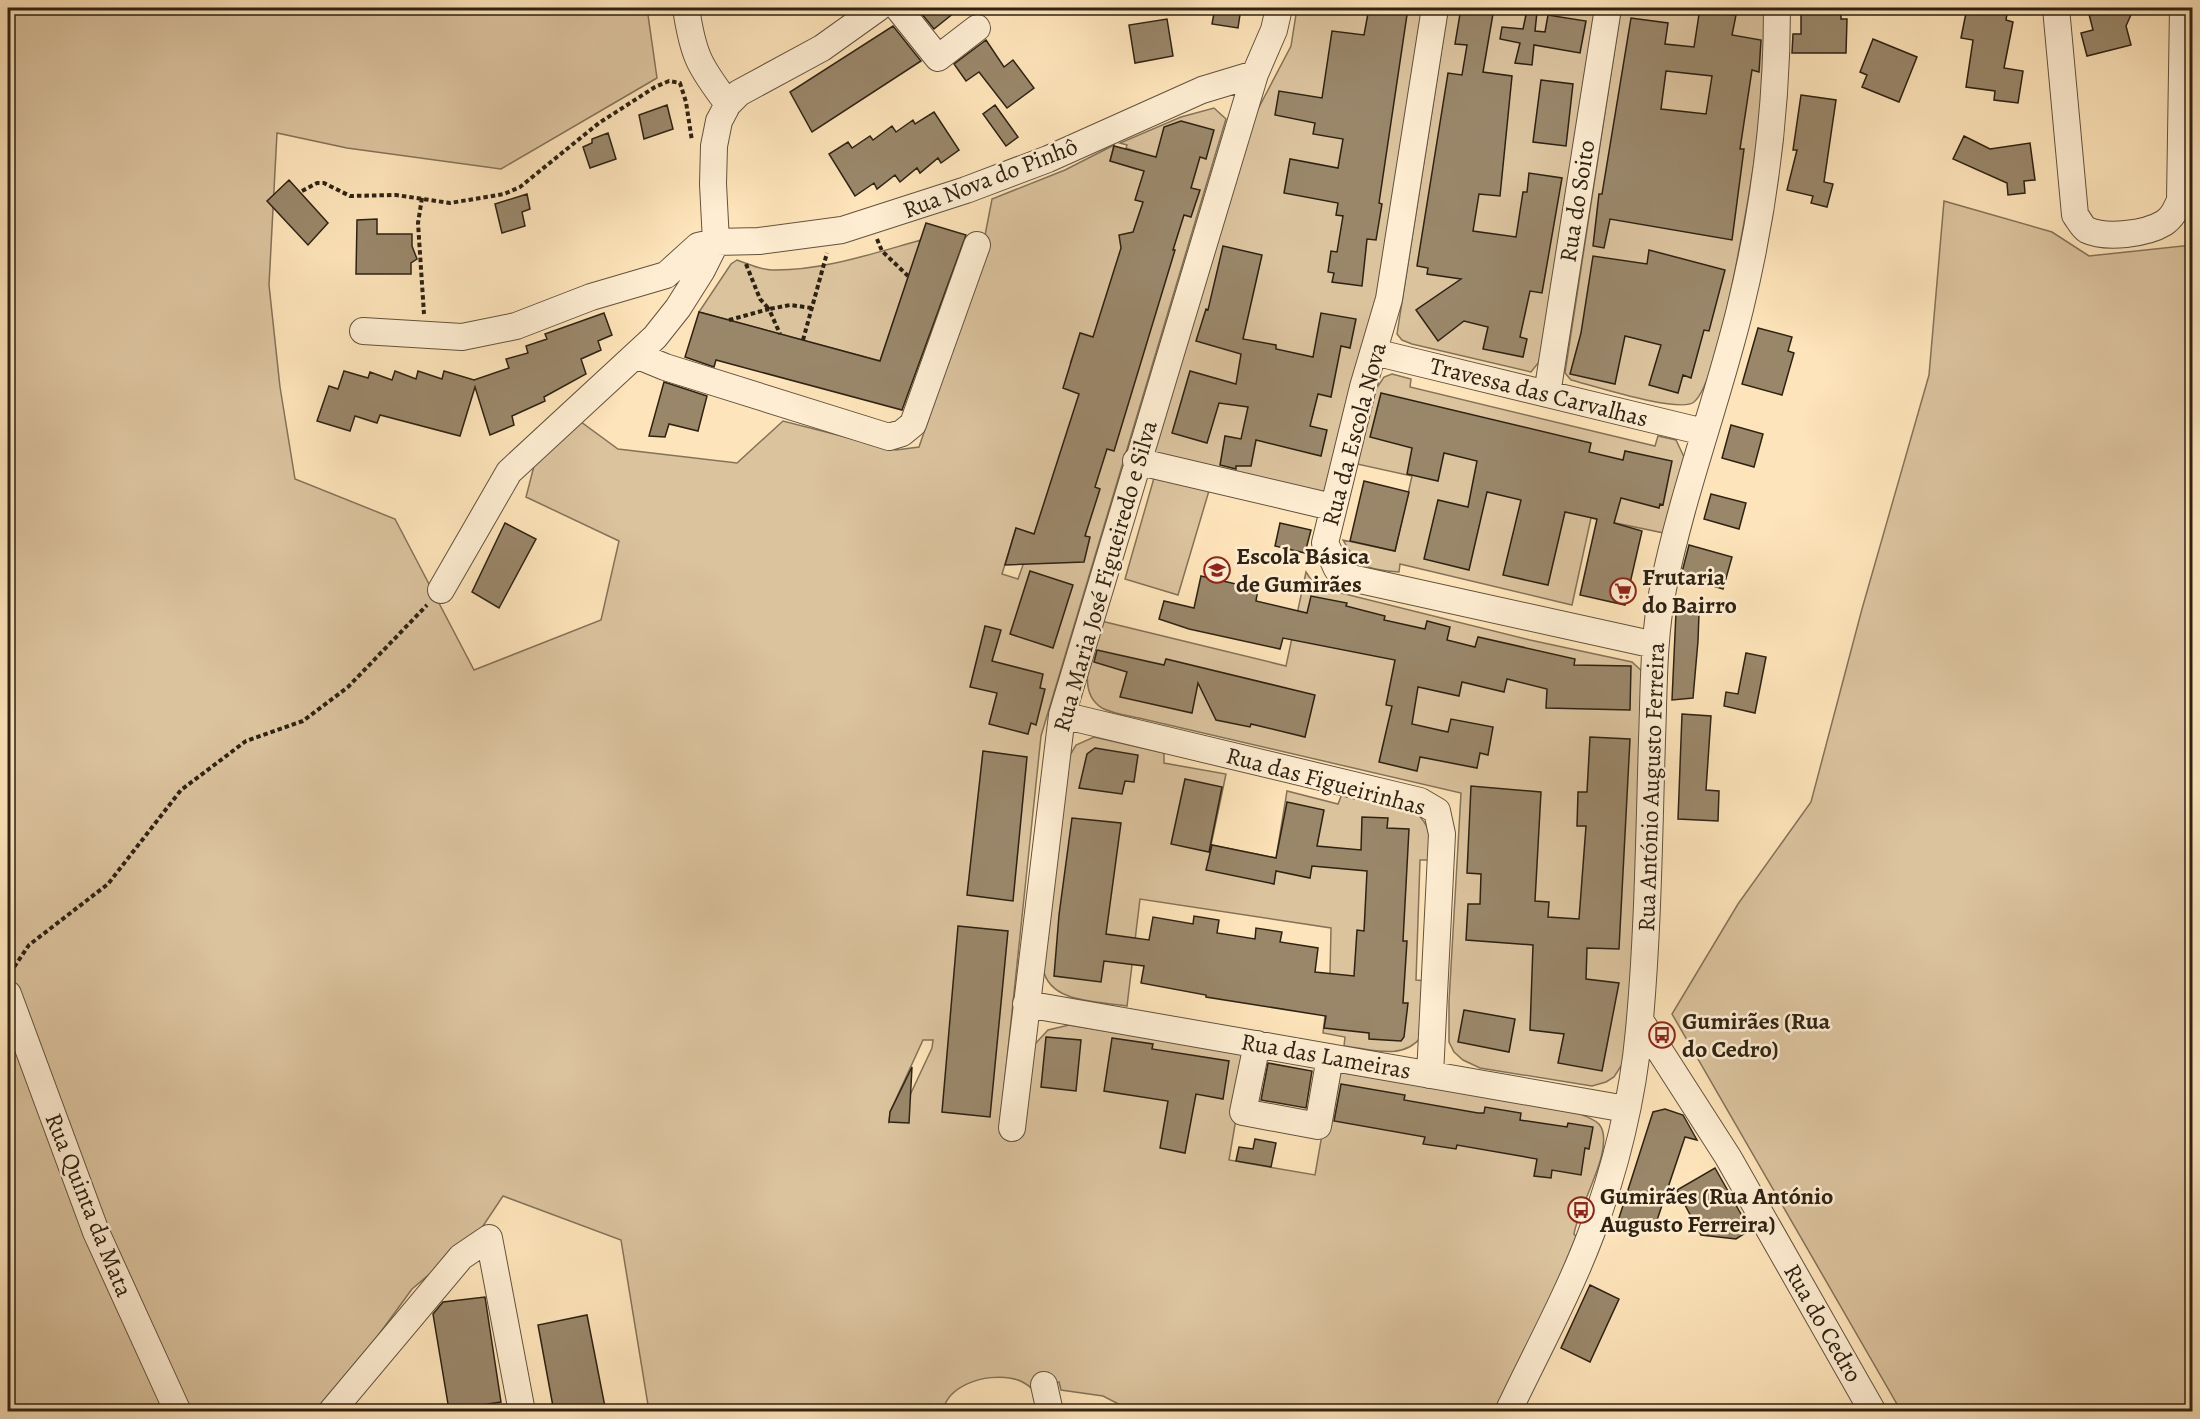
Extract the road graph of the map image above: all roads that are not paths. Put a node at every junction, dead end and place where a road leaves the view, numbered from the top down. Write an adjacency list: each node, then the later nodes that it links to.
1 (686, 8): 12 (street)
2 (878, 8): 12 (street)
3 (898, 8): 10 (street)
4 (1279, 8): 11 (street, Rua Maria José Figueiredo e Silva)
5 (1435, 8): 16 (street, Rua da Escola Nova)
6 (1608, 8): 18 (street, Rua do Soito)
7 (1777, 8): 19 (street, Rua António Augusto Ferreira)
8 (2056, 8): 9 (street)
9 (2183, 8)
10 (977, 28)
11 (1255, 74): 13 (street, Rua Nova do Pinhô); 20 (street, Rua Maria José Figueiredo e Silva)
12 (728, 104): 13 (street)
13 (716, 242): 15 (street, Rua Nova do Pinhô); 17 (street)
14 (977, 245): 17 (street)
15 (363, 331)
16 (1374, 352): 18 (street, Travessa das Carvalhas); 21 (street, Rua da Escola Nova)
17 (636, 355): 22 (street)
18 (1547, 394): 19 (street, Travessa das Carvalhas)
19 (1704, 432): 23 (street, Rua António Augusto Ferreira)
20 (1136, 461): 21 (street); 24 (street, Rua Maria José Figueiredo e Silva)
21 (1332, 507): 23 (street, Rua da Escola Nova)
22 (441, 591)
23 (1655, 645): 27 (street, Rua António Augusto Ferreira)
24 (1062, 715): 26 (street, Rua Maria José Figueiredo e Silva); 30 (street, Rua das Figueirinhas)
25 (8, 994): 34 (street, Rua Quinta da Mata)
26 (1026, 1004): 28 (street, Rua das Lameiras); 32 (street, Rua Maria José Figueiredo e Silva)
27 (1640, 1020): 31 (street, Rua António Augusto Ferreira); 39 (street, Rua do Cedro)
28 (1257, 1044): 29 (street, Rua das Lameiras); 29 (street)
29 (1330, 1057): 30 (street, Rua das Lameiras)
30 (1430, 1075): 31 (street, Rua das Lameiras)
31 (1626, 1109): 38 (street, Rua António Augusto Ferreira)
32 (1012, 1128)
33 (1044, 1385): 37 (street)
34 (178, 1412)
35 (331, 1412): 36 (street)
36 (522, 1412)
37 (1050, 1412)
38 (1508, 1412)
39 (1873, 1412)

